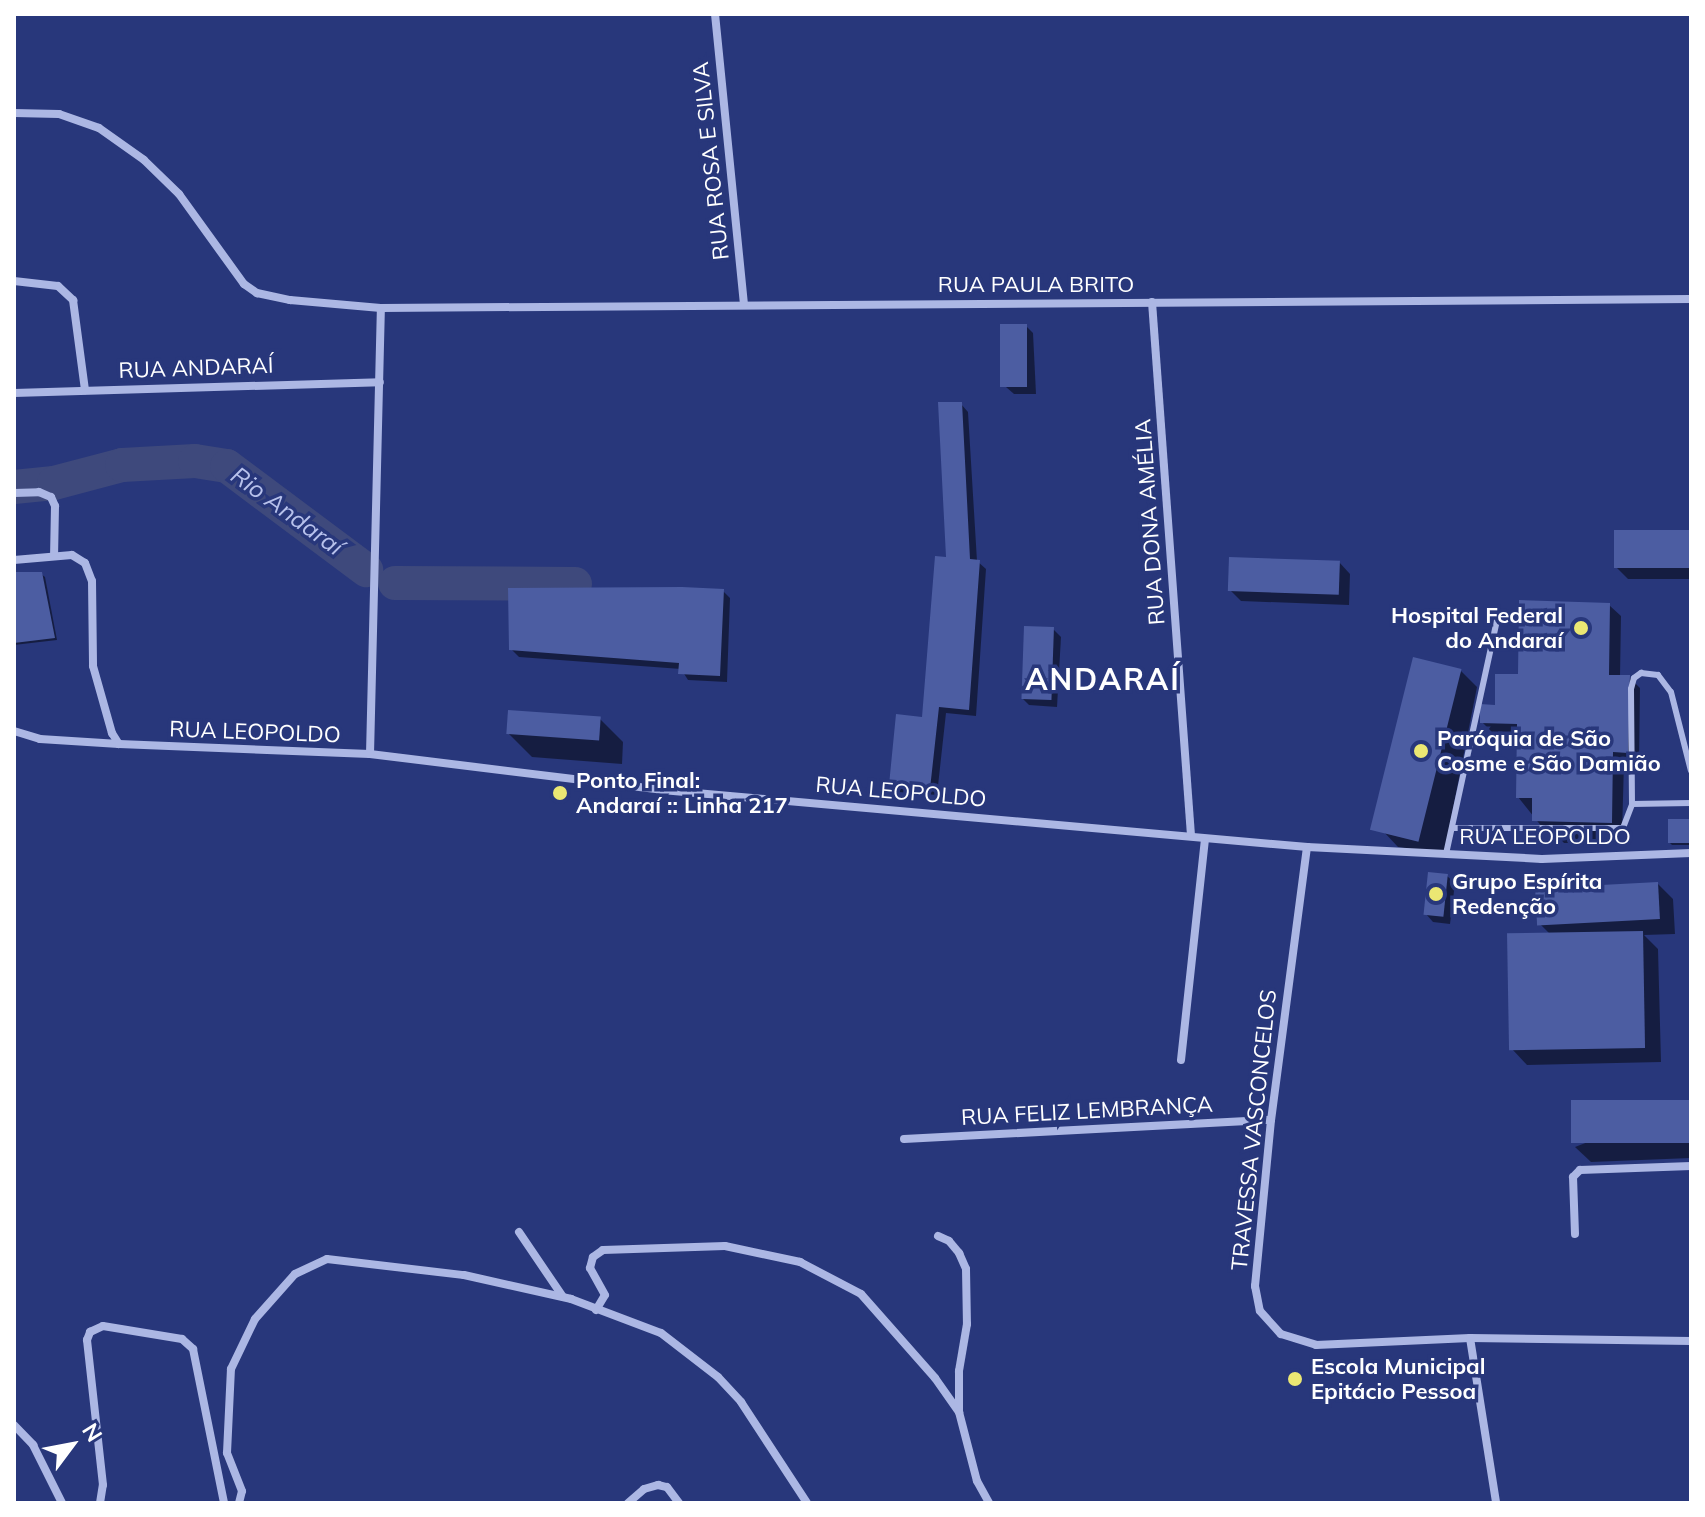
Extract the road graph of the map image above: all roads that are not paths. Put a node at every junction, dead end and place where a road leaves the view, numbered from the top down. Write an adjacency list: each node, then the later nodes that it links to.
1 (715, 14): 6 (street, RUA ROSA E SILVA)
2 (14, 113): 7 (street, RUA PAULA BRITO)
3 (14, 281): 9 (street)
4 (1691, 299): 5 (street, RUA PAULA BRITO)
5 (1152, 302): 6 (street, RUA PAULA BRITO); 22 (street, RUA DONA AMÉLIA)
6 (744, 304): 7 (street, RUA PAULA BRITO)
7 (381, 308): 8 (street)
8 (380, 382): 9 (street, RUA ANDARAÍ); 17 (street)
9 (85, 390): 10 (street, RUA ANDARAÍ)
10 (14, 393)
11 (14, 493): 12 (street)
12 (54, 556): 13 (street); 16 (street)
13 (14, 560)
14 (1497, 621): 21 (lane)
15 (14, 731): 16 (street, RUA LEOPOLDO)
16 (119, 744): 17 (street, RUA LEOPOLDO)
17 (370, 754): 22 (street, RUA LEOPOLDO)
18 (1691, 771): 20 (lane)
19 (1691, 803): 20 (lane)
20 (1632, 804): 21 (lane)
21 (1452, 828): 26 (lane)
22 (1191, 835): 23 (street, RUA LEOPOLDO)
23 (1205, 839): 24 (street, RUA LEOPOLDO); 27 (street)
24 (1307, 847): 26 (street, RUA LEOPOLDO); 28 (street, TRAVESSA VASCONCELOS)
25 (1691, 853): 26 (street, RUA LEOPOLDO)
26 (1446, 854)
27 (1181, 1060)
28 (1271, 1120): 29 (street, RUA FELIZ LEMBRANÇA); 36 (street, TRAVESSA VASCONCELOS)
29 (904, 1139)
30 (1691, 1166): 32 (street)
31 (519, 1232): 34 (street)
32 (1575, 1234)
33 (938, 1236): 38 (street)
34 (563, 1297): 35 (street); 43 (street)
35 (596, 1310): 38 (street); 46 (street)
36 (1470, 1338): 37 (street, TRAVESSA VASCONCELOS); 48 (street)
37 (1691, 1341)
38 (959, 1412): 47 (street)
39 (14, 1425): 40 (street)
40 (62, 1503)
41 (100, 1503): 42 (street)
42 (224, 1503)
43 (239, 1503)
44 (628, 1503): 45 (street)
45 (679, 1503)
46 (807, 1503)
47 (989, 1503)
48 (1496, 1503)

